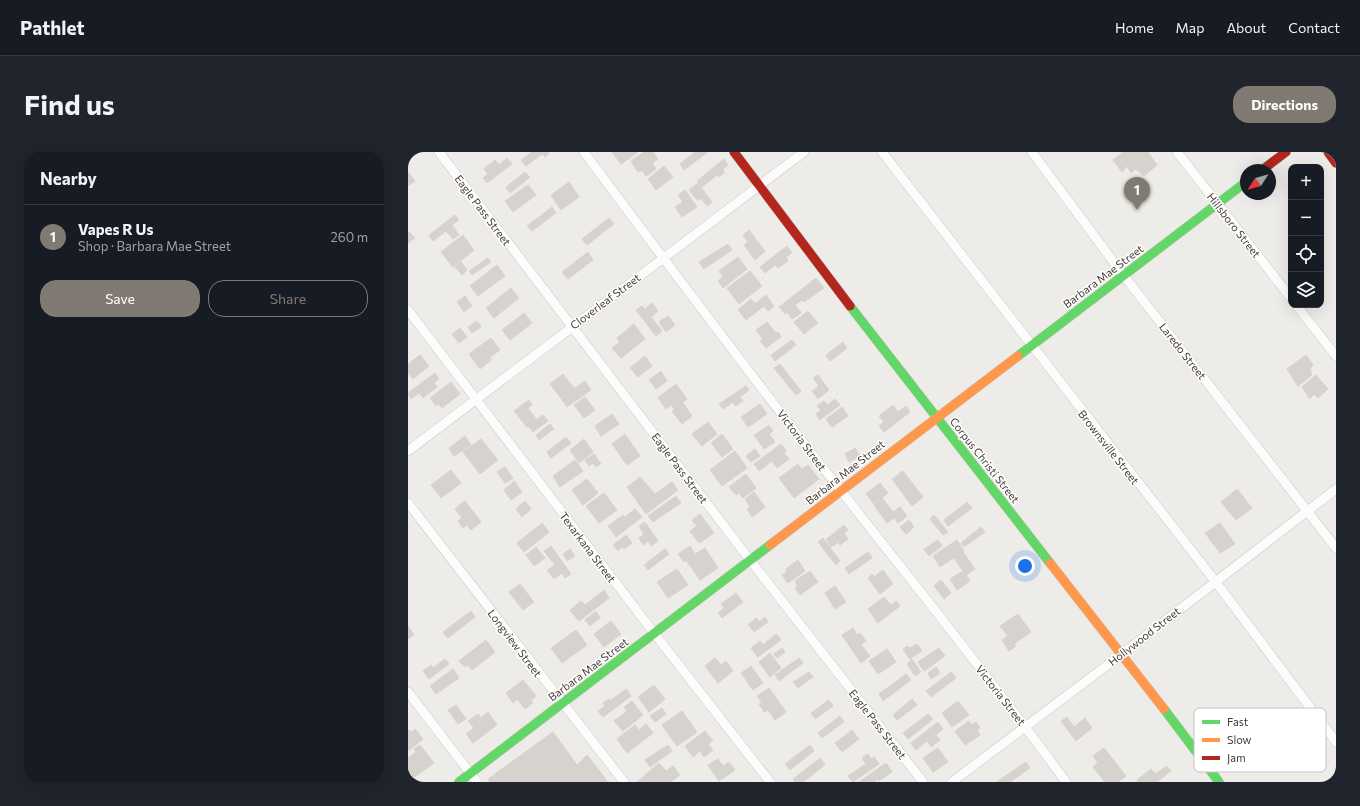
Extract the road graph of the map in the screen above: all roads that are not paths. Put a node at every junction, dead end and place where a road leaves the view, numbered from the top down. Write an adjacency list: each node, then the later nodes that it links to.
1 (439, 152): 20 (street, Eagle Pass Street)
2 (584, 152): 15 (street, Victoria Street)
3 (734, 152): 12 (street, Corpus Christi Street)
4 (804, 152): 12 (street, Cloverleaf Street)
5 (882, 152): 21 (street, Brownsville Street)
6 (1032, 152): 16 (street, Laredo Street)
7 (1177, 152): 14 (street, Hillsboro Street)
8 (1286, 152): 11 (street)
9 (1328, 152): 10 (street)
10 (1336, 163)
11 (1270, 164)
12 (760, 186): 15 (street, Cloverleaf Street); 24 (street, Corpus Christi Street)
13 (1240, 187): 14 (street, Barbara Mae Street)
14 (1217, 204): 16 (street, Barbara Mae Street); 17 (street, Hillsboro Street)
15 (662, 258): 20 (street, Cloverleaf Street); 27 (street, Victoria Street)
16 (1124, 276): 21 (street, Barbara Mae Street); 29 (street, Laredo Street)
17 (1288, 294)
18 (1298, 308): 22 (street)
19 (408, 310): 23 (street, Texarkana Street)
20 (572, 327): 23 (street, Cloverleaf Street); 31 (street, Eagle Pass Street)
21 (1031, 347): 24 (street, Barbara Mae Street); 32 (street, Brownsville Street)
22 (1336, 356)
23 (476, 400): 25 (street, Cloverleaf Street); 33 (street, Texarkana Street)
24 (936, 417): 27 (street, Barbara Mae Street); 34 (street, Corpus Christi Street)
25 (408, 452)
26 (1336, 489): 29 (street, Hollywood Street)
27 (841, 491): 31 (street, Barbara Mae Street); 38 (street, Victoria Street)
28 (408, 503): 36 (street, Longview Street)
29 (1308, 510): 30 (street, Laredo Street); 32 (street, Hollywood Street)
30 (1336, 548)
31 (750, 560): 33 (street, Barbara Mae Street); 48 (street, Eagle Pass Street)
32 (1215, 582): 34 (street, Hollywood Street); 37 (street, Brownsville Street)
33 (654, 633): 36 (street, Barbara Mae Street); 47 (street, Texarkana Street)
34 (1122, 654): 38 (street, Hollywood Street); 41 (street, Corpus Christi Street)
35 (408, 692): 43 (street)
36 (562, 704): 43 (street, Barbara Mae Street); 46 (street, Longview Street)
37 (1310, 708)
38 (1025, 726): 49 (street, Hollywood Street); 50 (street, Victoria Street)
39 (1326, 729): 40 (street, Brownsville Street)
40 (1336, 742)
41 (1194, 749)
42 (1211, 772): 51 (street, Corpus Christi Street)
43 (470, 774): 44 (street, Barbara Mae Street); 45 (street)
44 (459, 782)
45 (477, 782)
46 (624, 782)
47 (770, 782)
48 (923, 782)
49 (952, 782)
50 (1066, 782)
51 (1219, 782)

